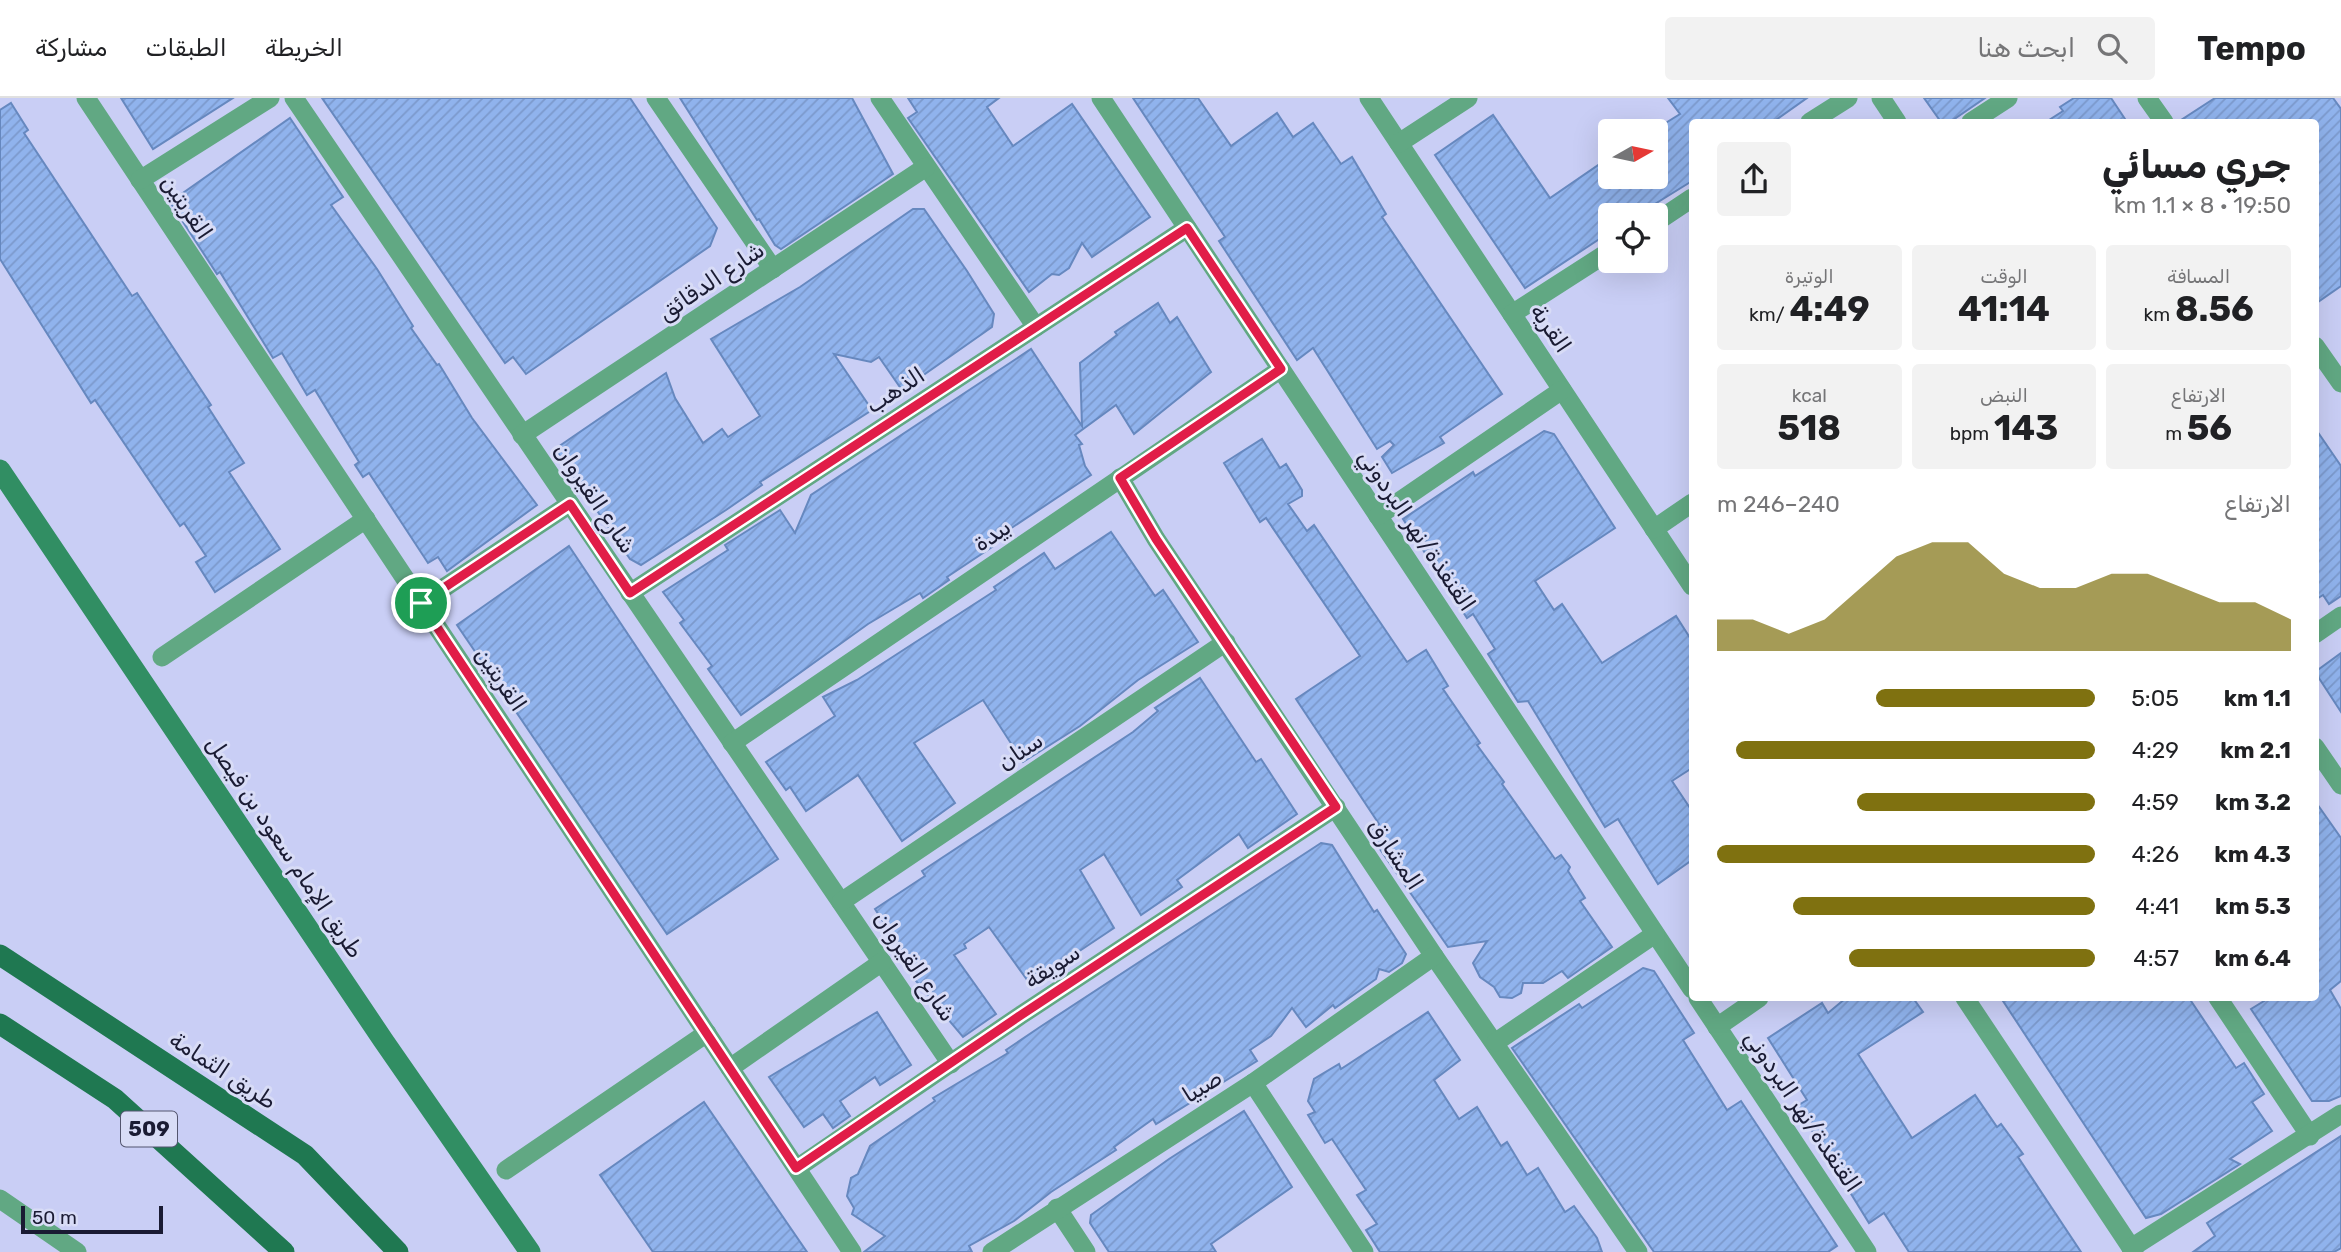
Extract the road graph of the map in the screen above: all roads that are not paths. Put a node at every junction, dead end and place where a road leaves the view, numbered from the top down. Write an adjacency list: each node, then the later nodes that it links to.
1 (86, 98): 19 (street, القريتين)
2 (270, 98): 19 (street)
3 (294, 98): 31 (street, شارع القيروان)
4 (656, 98): 24 (street)
5 (880, 98): 18 (street)
6 (1101, 98): 22 (street, القنفذة/نهر البردوني)
7 (1369, 98): 17 (street, القرية)
8 (1468, 98): 17 (street)
9 (1847, 98): 13 (street)
10 (1881, 98): 14 (street)
11 (2008, 98): 15 (street)
12 (2147, 98): 16 (street)
13 (1815, 119)
14 (1896, 119)
15 (1976, 119)
16 (2162, 119)
17 (1399, 143): 25 (street, القرية)
18 (926, 167): 24 (street, شارع الدقائق); 26 (street)
19 (141, 180): 37 (street, القريتين)
20 (1689, 200): 21 (street)
21 (1668, 214)
22 (1187, 228): 26 (street, الذهب); 28 (street, القنفذة/نهر البردوني)
23 (1598, 259): 25 (street)
24 (773, 269): 31 (street, شارع الدقائق)
25 (1512, 314): 30 (street, القرية)
26 (1036, 327): 40 (street, الذهب)
27 (2319, 351): 29 (street)
28 (1281, 369): 33 (street, بيدة); 36 (street, القنفذة/نهر البردوني)
29 (2341, 383)
30 (1562, 390): 36 (street); 38 (street, القرية)
31 (522, 435): 34 (street, شارع القيروان)
32 (0, 470): 77 (main road, طريق الإمام سعود بن فيصل)
33 (1120, 478): 44 (street, المشارق); 46 (street, بيدة)
34 (570, 504): 40 (street, شارع القيروان); 41 (street)
35 (1689, 505): 38 (street)
36 (1378, 516): 51 (street, القنفذة/نهر البردوني)
37 (366, 519): 41 (street, القريتين); 45 (street)
38 (1654, 528): 39 (street, القرية)
39 (1689, 581)
40 (630, 593): 46 (street, شارع القيروان)
41 (421, 603): 62 (street, القريتين)
42 (2341, 616): 43 (street)
43 (2319, 631)
44 (1226, 642): 49 (street, المشارق); 50 (street, سنان)
45 (162, 657)
46 (732, 743): 50 (street, شارع القيروان)
47 (2319, 753): 48 (street)
48 (2341, 785)
49 (1336, 807): 53 (street, المشارق); 64 (street, سويقة)
50 (841, 902): 54 (street, شارع القيروان)
51 (1655, 934): 55 (street, القنفذة/نهر البردوني); 63 (street)
52 (0, 954): 76 (main road, طريق الثمامة)
53 (1434, 956): 63 (street, المشارق); 66 (street, صبيا)
54 (882, 962): 64 (street, شارع القيروان); 65 (street)
55 (1689, 985)
56 (1700, 1001): 61 (street, القنفذة/نهر البردوني)
57 (1755, 1001): 61 (street)
58 (1967, 1001): 73 (street)
59 (2220, 1001): 68 (street)
60 (0, 1024): 75 (main road, 509)
61 (1717, 1027): 83 (street, القنفذة/نهر البردوني)
62 (707, 1033): 65 (street, القريتين); 70 (street)
63 (1496, 1042): 82 (street, المشارق)
64 (951, 1064): 69 (street, سويقة)
65 (730, 1068): 69 (street, القريتين)
66 (1253, 1083): 72 (street, صبيا); 81 (street)
67 (2341, 1114): 68 (street)
68 (2310, 1136): 73 (street)
69 (796, 1168): 78 (street, القريتين)
70 (506, 1170)
71 (0, 1199): 74 (street)
72 (1057, 1208): 79 (street, صبيا); 80 (street)
73 (2132, 1250)
74 (77, 1252)
75 (284, 1252)
76 (398, 1252)
77 (530, 1252)
78 (852, 1252)
79 (992, 1252)
80 (1086, 1252)
81 (1364, 1252)
82 (1637, 1252)
83 (1867, 1252)

